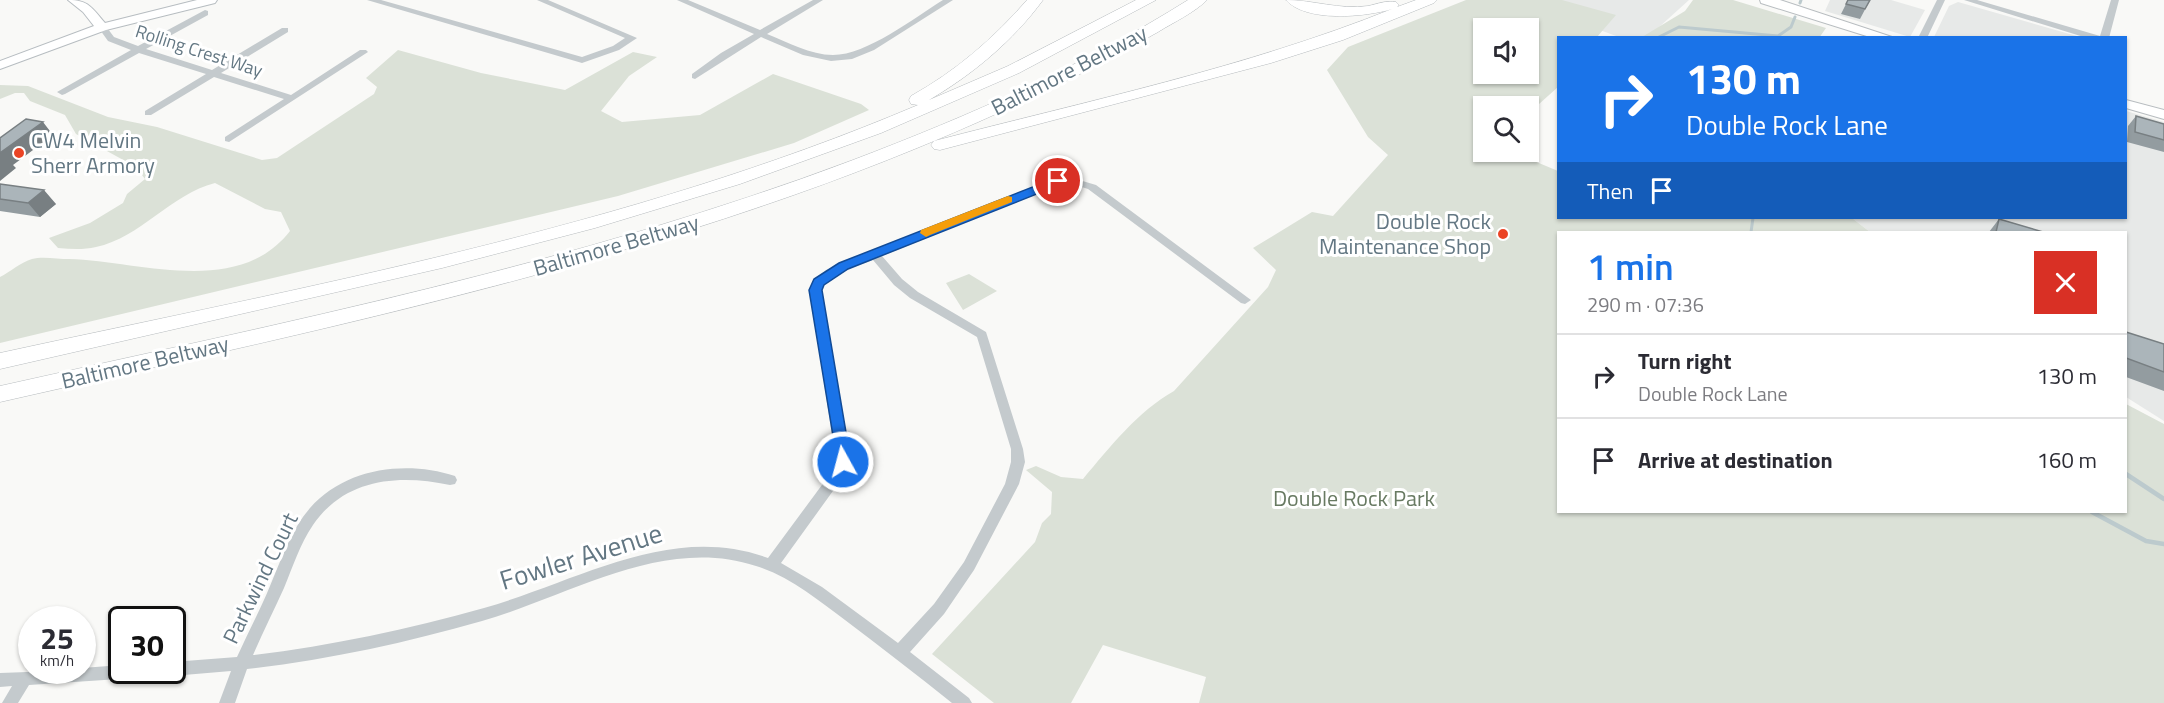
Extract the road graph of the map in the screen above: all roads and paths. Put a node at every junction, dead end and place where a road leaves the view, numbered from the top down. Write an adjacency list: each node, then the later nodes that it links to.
1 (74, 0): 20 (main road)
2 (211, 0): 20 (main road)
3 (371, 0): 18 (street)
4 (541, 0): 18 (street)
5 (681, 0): 22 (street)
6 (819, 0): 22 (street)
7 (950, 0): 22 (street)
8 (1035, 0): 39 (highway)
9 (1148, 0): 39 (highway, Baltimore Beltway)
10 (1199, 0): 38 (highway, Baltimore Beltway)
11 (1294, 0): 12 (highway)
12 (1406, 0)
13 (1430, 0): 38 (highway)
14 (1766, 0): 23 (main road)
15 (1941, 0): 24 (street)
16 (1968, 0): 25 (street)
17 (2115, 0): 26 (street)
18 (391, 2)
19 (205, 13): 27 (street)
20 (102, 27): 27 (street, Rolling Crest Way); 29 (main road)
21 (285, 30): 30 (street)
22 (761, 33): 31 (street)
23 (1865, 34)
24 (1923, 36)
25 (2091, 36)
26 (2105, 36)
27 (139, 50): 30 (street, Rolling Crest Way); 32 (street)
28 (363, 52): 33 (street)
29 (0, 65)
30 (213, 74): 33 (street, Rolling Crest Way); 35 (street)
31 (695, 76)
32 (62, 92)
33 (291, 98): 37 (street)
34 (2127, 104): 36 (main road)
35 (148, 113)
36 (2164, 115)
37 (229, 139)
38 (830, 177): 43 (highway, Baltimore Beltway)
39 (592, 222): 42 (highway, Baltimore Beltway)
40 (874, 254): 41 (street); 45 (street); 46 (street)
41 (1245, 300)
42 (0, 361)
43 (0, 394)
44 (450, 480): 47 (street, Parkwind Court)
45 (771, 565): 46 (street, Fowler Avenue); 47 (street, Fowler Avenue)
46 (900, 652): 54 (street, Fowler Avenue)
47 (242, 664): 48 (street, Fowler Avenue); 53 (street, Parkwind Court)
48 (186, 668)
49 (18, 679): 50 (street)
50 (0, 680)
51 (21, 684): 52 (street)
52 (10, 703)
53 (227, 703)
54 (964, 703)

